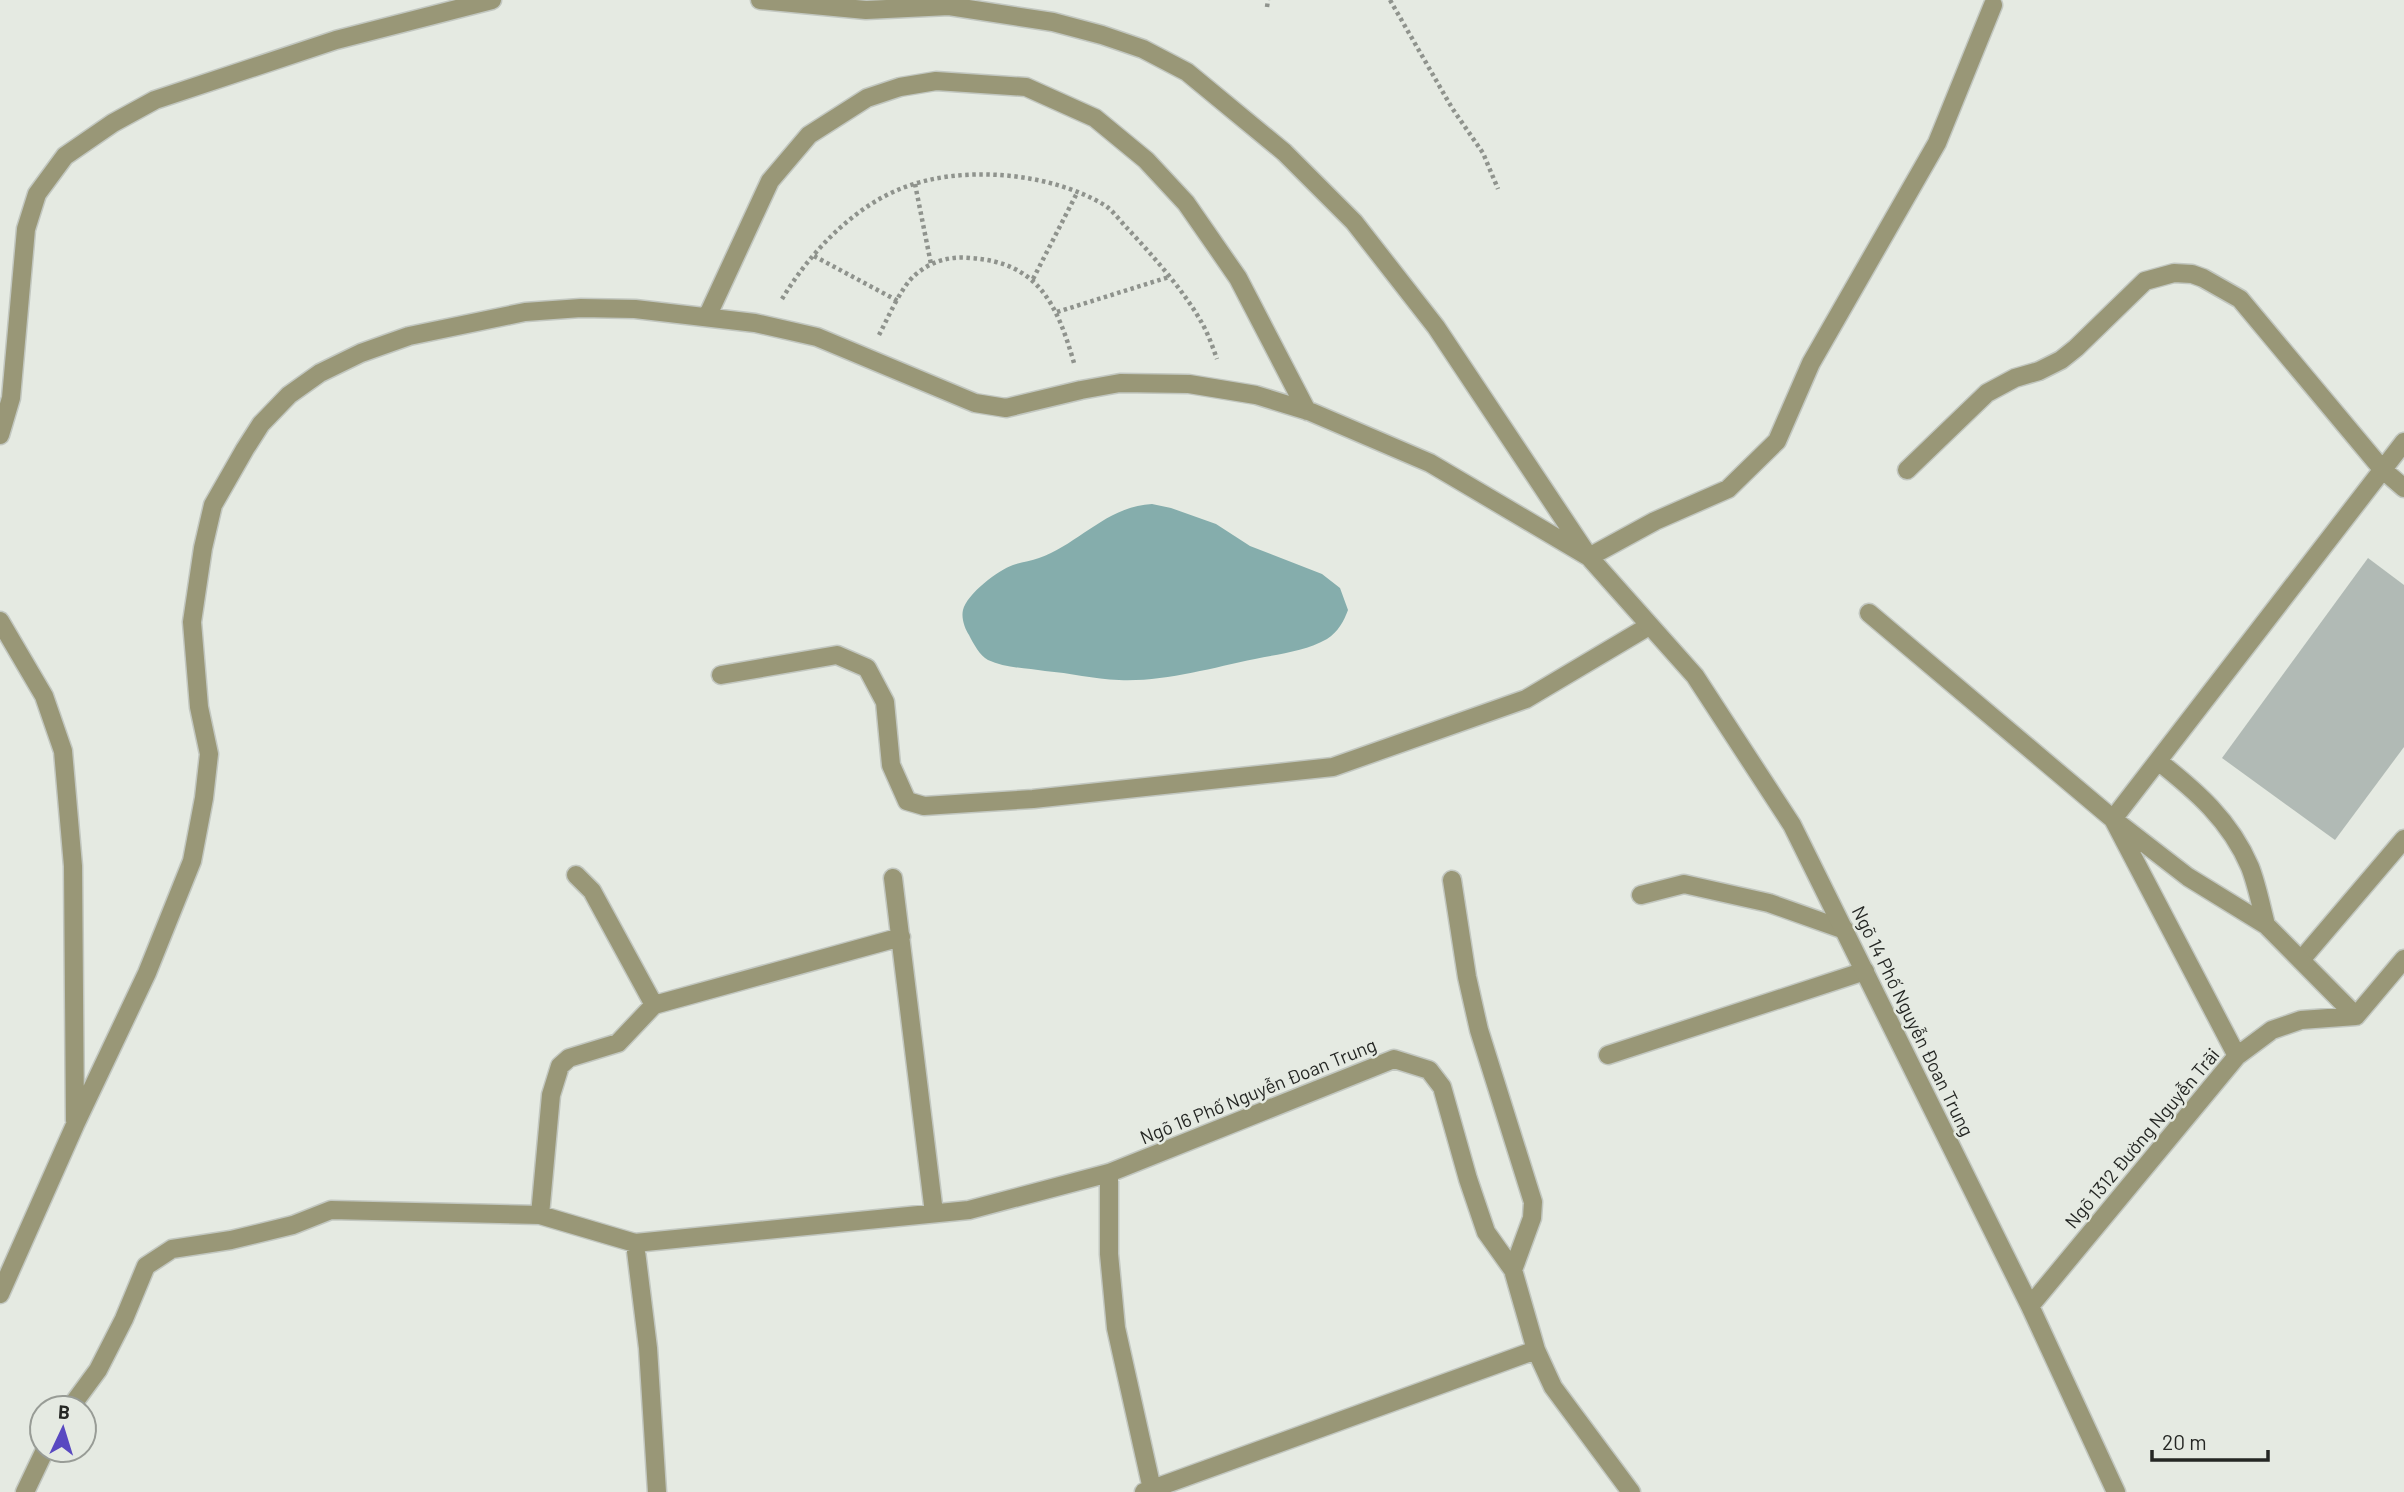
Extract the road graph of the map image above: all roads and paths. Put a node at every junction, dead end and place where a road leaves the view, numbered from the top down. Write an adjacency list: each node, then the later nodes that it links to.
1 (492, 0): 22 (street)
2 (760, 0): 27 (street)
3 (1268, 0): 6 (path)
4 (1390, 0): 8 (path)
5 (1993, 5): 27 (street)
6 (1268, 7)
7 (915, 184): 9 (path); 10 (path); 11 (path)
8 (1498, 189)
9 (1077, 193): 12 (path); 13 (path)
10 (814, 256): 14 (path); 17 (path)
11 (932, 264): 13 (path); 14 (path)
12 (1169, 277): 15 (path); 20 (path)
13 (1033, 279): 15 (path)
14 (898, 301): 18 (path)
15 (1057, 312): 19 (path)
16 (707, 317): 17 (street); 21 (street); 49 (street)
17 (770, 326): 18 (street)
18 (868, 358): 19 (street)
19 (1081, 390): 20 (street)
20 (1228, 390): 21 (street)
21 (1307, 411): 27 (street)
22 (0, 435)
23 (2404, 442): 24 (street)
24 (2382, 469): 25 (street); 26 (street); 32 (street)
25 (1907, 470)
26 (2404, 488)
27 (1589, 556): 30 (street, Ngõ 14 Phố Nguyễn Đoan Trung)
28 (1868, 613): 33 (street)
29 (0, 621): 49 (street)
30 (1649, 626): 31 (street); 40 (street, Ngõ 14 Phố Nguyễn Đoan Trung)
31 (720, 675)
32 (2158, 761): 33 (street); 39 (street)
33 (2113, 819): 39 (street); 48 (street)
34 (2404, 839): 43 (street)
35 (576, 875): 45 (street)
36 (893, 878): 41 (street)
37 (1452, 880): 54 (street)
38 (1641, 895): 40 (street)
39 (2266, 925): 43 (street)
40 (1844, 930): 44 (street, Ngõ 14 Phố Nguyễn Đoan Trung)
41 (901, 937): 45 (street); 51 (street)
42 (2404, 959): 46 (street)
43 (2301, 960): 46 (street)
44 (1865, 971): 47 (street); 56 (street, Ngõ 14 Phố Nguyễn Đoan Trung)
45 (654, 1005): 52 (street)
46 (2356, 1016): 48 (street, Ngõ 1312 Đường Nguyễn Trãi)
47 (1608, 1055)
48 (2237, 1056): 56 (street, Ngõ 1312 Đường Nguyễn Trãi)
49 (75, 1125): 55 (street)
50 (1109, 1173): 51 (street, Ngõ 16 Phố Nguyễn Đoan Trung); 54 (street, Ngõ 16 Phố Nguyễn Đoan Trung); 60 (street)
51 (934, 1213): 53 (street, Ngõ 16 Phố Nguyễn Đoan Trung)
52 (540, 1215): 53 (street); 58 (street)
53 (635, 1243): 62 (street)
54 (1513, 1270): 57 (street, Ngõ 16 Phố Nguyễn Đoan Trung)
55 (0, 1294)
56 (2030, 1306): 64 (street, Ngõ 14 Phố Nguyễn Đoan Trung)
57 (1536, 1350): 60 (street); 63 (street, Ngõ 16 Phố Nguyễn Đoan Trung)
58 (81, 1394)
59 (38, 1464): 61 (street)
60 (1148, 1491)
61 (25, 1492)
62 (657, 1492)
63 (1631, 1492)
64 (2116, 1492)

